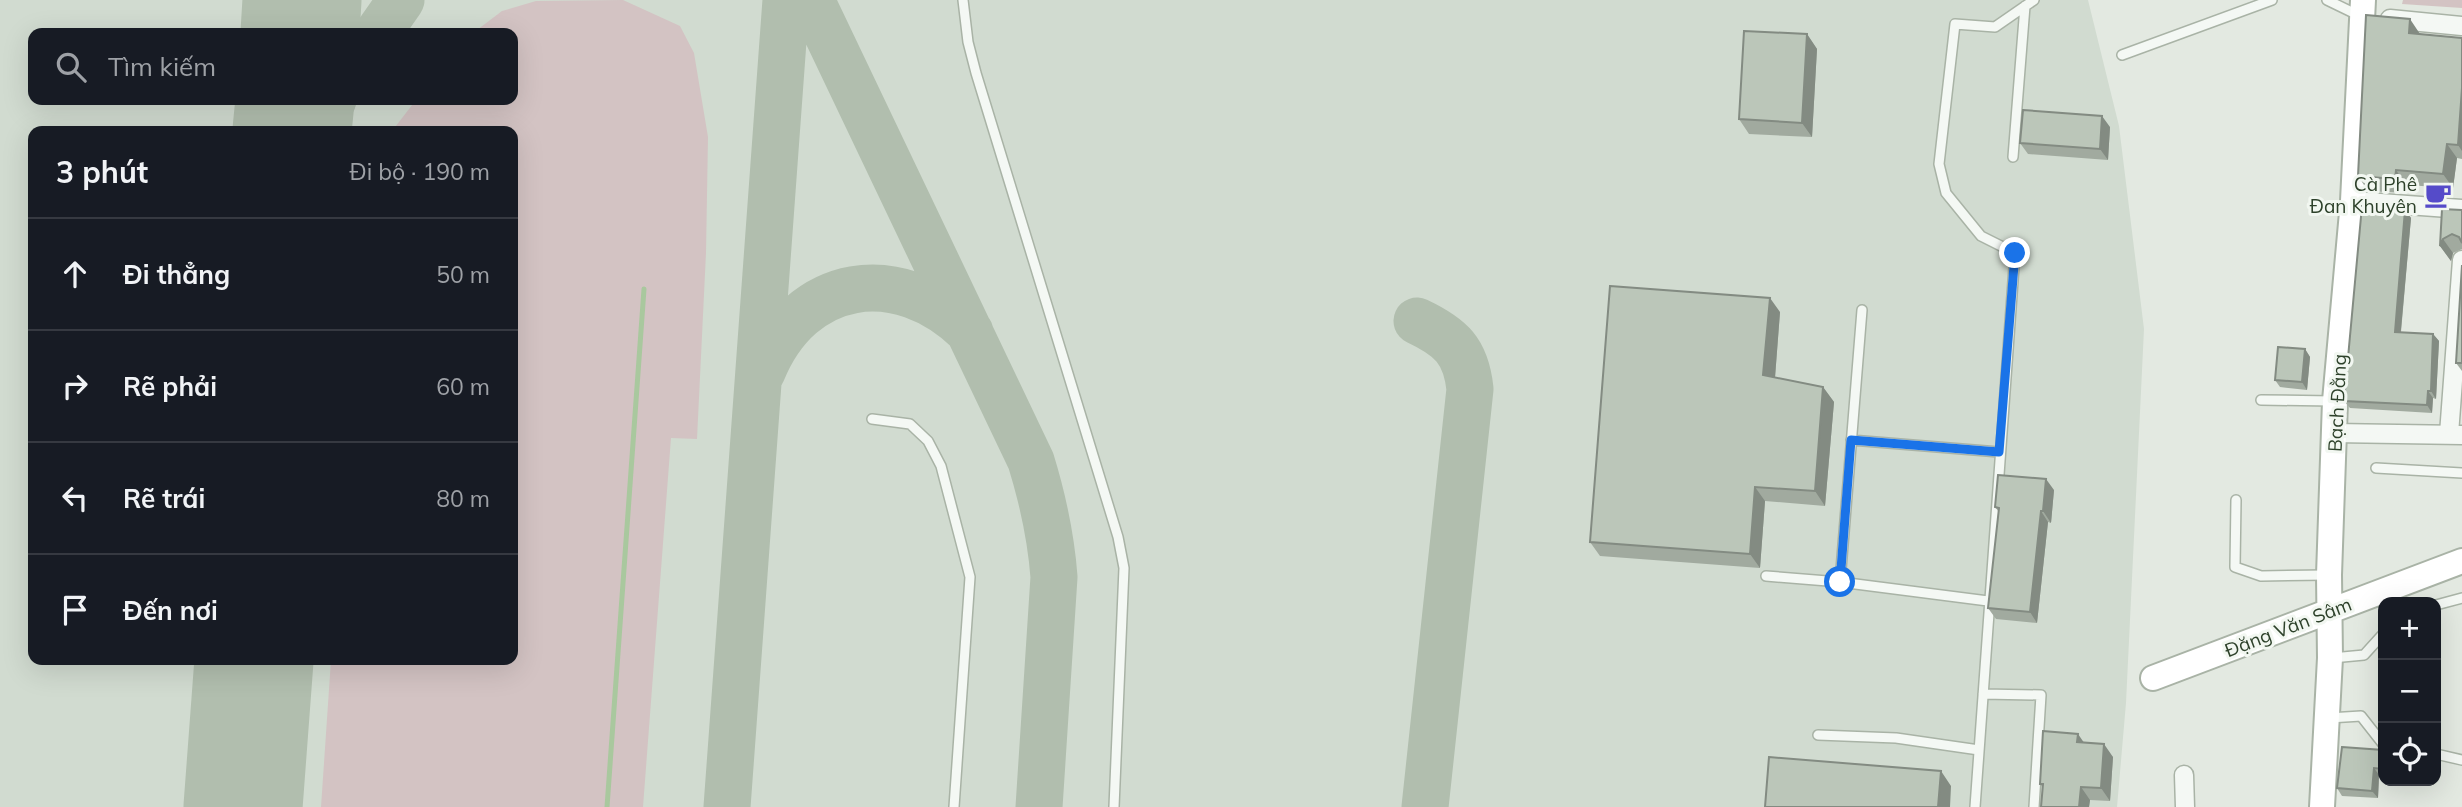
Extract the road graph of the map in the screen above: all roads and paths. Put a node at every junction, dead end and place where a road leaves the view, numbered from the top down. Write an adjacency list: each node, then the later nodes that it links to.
1 (963, 0): 44 (lane)
2 (2034, 0): 5 (lane)
3 (2272, 0): 8 (lane)
4 (2327, 0): 6 (lane)
5 (2025, 6): 9 (lane); 20 (lane)
6 (2363, 8): 7 (street); 10 (street, Bạch Đằng)
7 (2462, 26)
8 (2122, 55)
9 (2012, 157)
10 (2353, 201): 11 (street); 15 (street, Bạch Đằng)
11 (2462, 209)
12 (2462, 260): 18 (street)
13 (1862, 310): 19 (lane)
14 (2261, 400): 15 (lane)
15 (2335, 401): 17 (street, Bạch Đằng)
16 (872, 419): 43 (lane)
17 (2334, 433): 18 (street); 25 (street, Bạch Đằng)
18 (2455, 435)
19 (1851, 440): 20 (lane); 27 (lane)
20 (1999, 452): 29 (lane)
21 (2376, 468): 22 (lane)
22 (2462, 473)
23 (2236, 500): 25 (lane)
24 (2462, 561): 31 (street, Đặng Văn Sâm)
25 (2329, 575): 31 (street, Bạch Đằng)
26 (1766, 576): 27 (lane)
27 (1840, 582): 29 (lane)
28 (2462, 598): 30 (lane)
29 (1988, 601): 35 (lane)
30 (2441, 604)
31 (2328, 612): 33 (street, Bạch Đằng); 34 (street, Đặng Văn Sâm)
32 (2378, 640): 33 (lane)
33 (2330, 658): 36 (street, Bạch Đằng)
34 (2153, 678)
35 (1983, 694): 39 (lane); 46 (lane)
36 (2328, 719): 38 (lane); 48 (street, Bạch Đằng)
37 (1818, 735): 39 (lane)
38 (2378, 738)
39 (1979, 750): 45 (lane)
40 (2441, 755): 41 (lane)
41 (2462, 760)
42 (2184, 775): 47 (street)
43 (954, 807)
44 (1114, 807)
45 (1975, 807)
46 (2034, 807)
47 (2185, 807)
48 (2322, 807)

